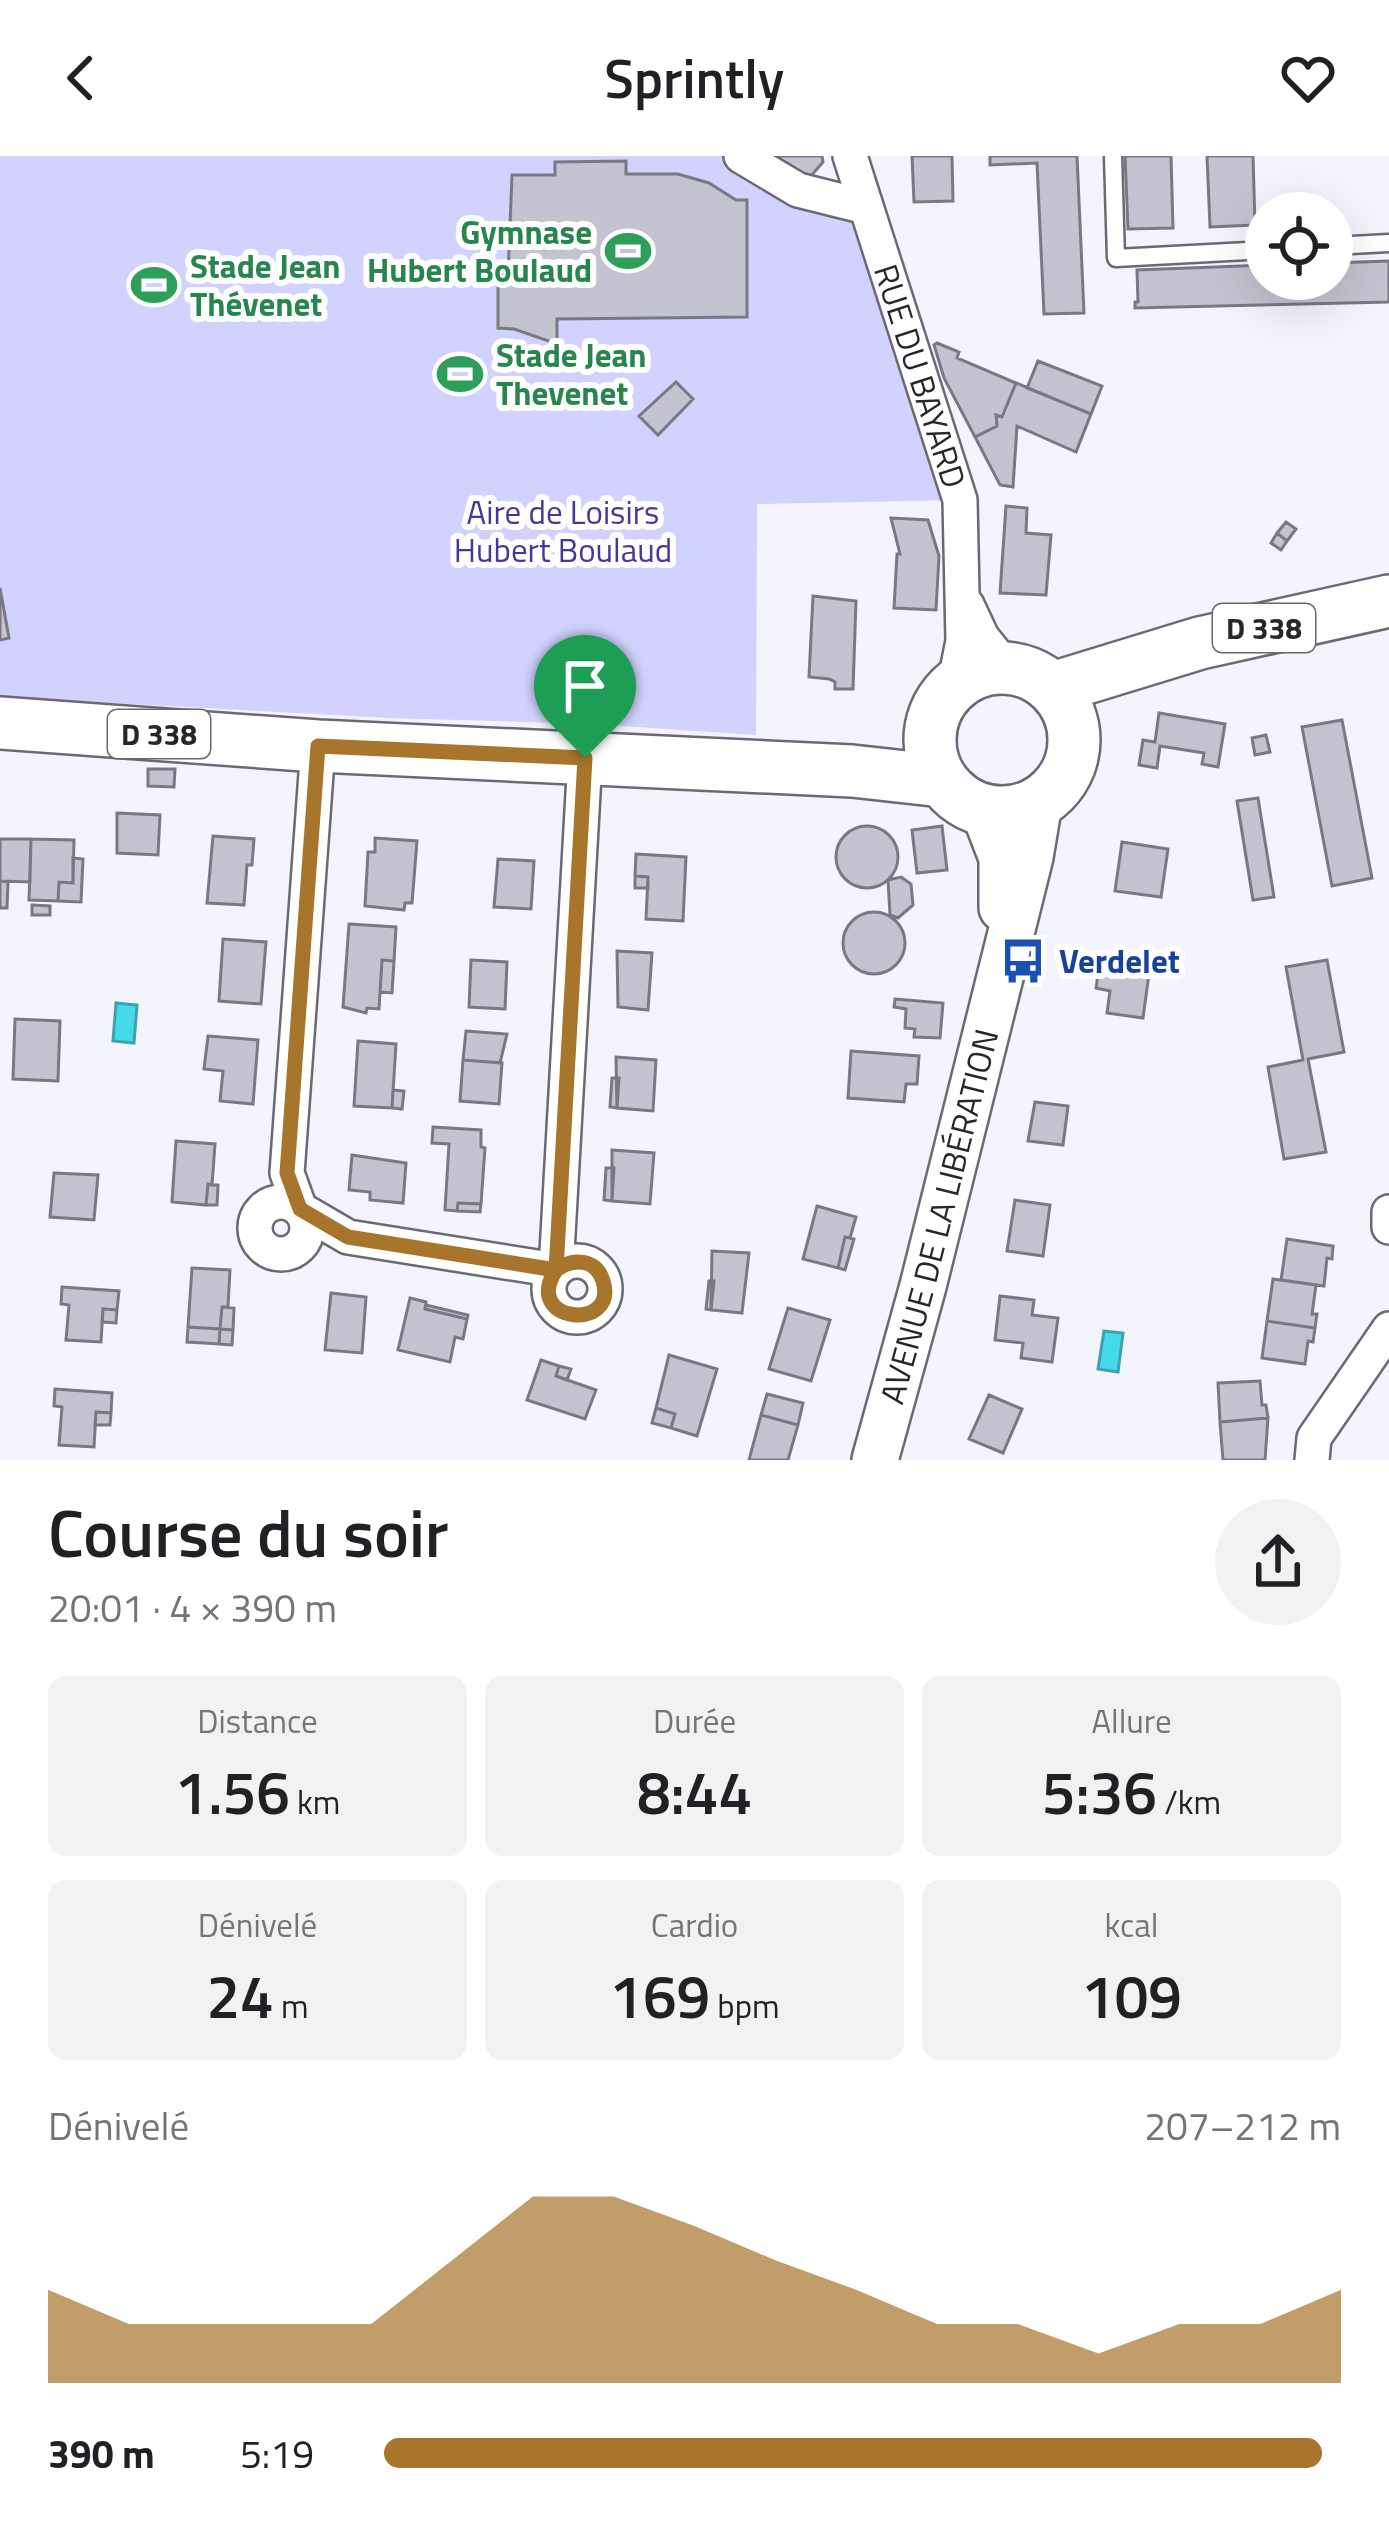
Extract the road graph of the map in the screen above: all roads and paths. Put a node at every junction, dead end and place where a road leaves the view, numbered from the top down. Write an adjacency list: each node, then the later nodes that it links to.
1 (741, 156): 4 (street)
2 (850, 156): 4 (street, RUE DU BAYARD)
3 (1113, 156): 7 (lane)
4 (866, 207): 8 (street, RUE DU BAYARD)
5 (1389, 243): 6 (lane)
6 (1353, 245)
7 (1245, 251)
8 (964, 598): 11 (street, RUE DU BAYARD); 13 (street, RUE DU BAYARD)
9 (1389, 601): 10 (main road, D 338)
10 (1141, 662): 12 (main road, D 338); 15 (main road)
11 (1006, 667): 12 (main road); 13 (main road)
12 (1053, 688): 15 (main road)
13 (942, 708): 18 (main road); 19 (main road)
14 (0, 723): 16 (main road, D 338)
15 (1075, 742): 20 (main road)
16 (318, 746): 17 (main road, D 338); 17 (street)
17 (585, 758): 18 (main road, D 338)
18 (852, 771): 19 (main road, D 338)
19 (942, 781): 21 (main road)
20 (1039, 803): 21 (main road); 22 (main road, AVENUE DE LA LIBÉRATION)
21 (984, 811): 22 (main road, AVENUE DE LA LIBÉRATION)
22 (1002, 971): 26 (main road, AVENUE DE LA LIBÉRATION)
23 (1389, 1212): 24 (street)
24 (1389, 1227)
25 (1389, 1330): 27 (street)
26 (875, 1460)
27 (1312, 1460)

